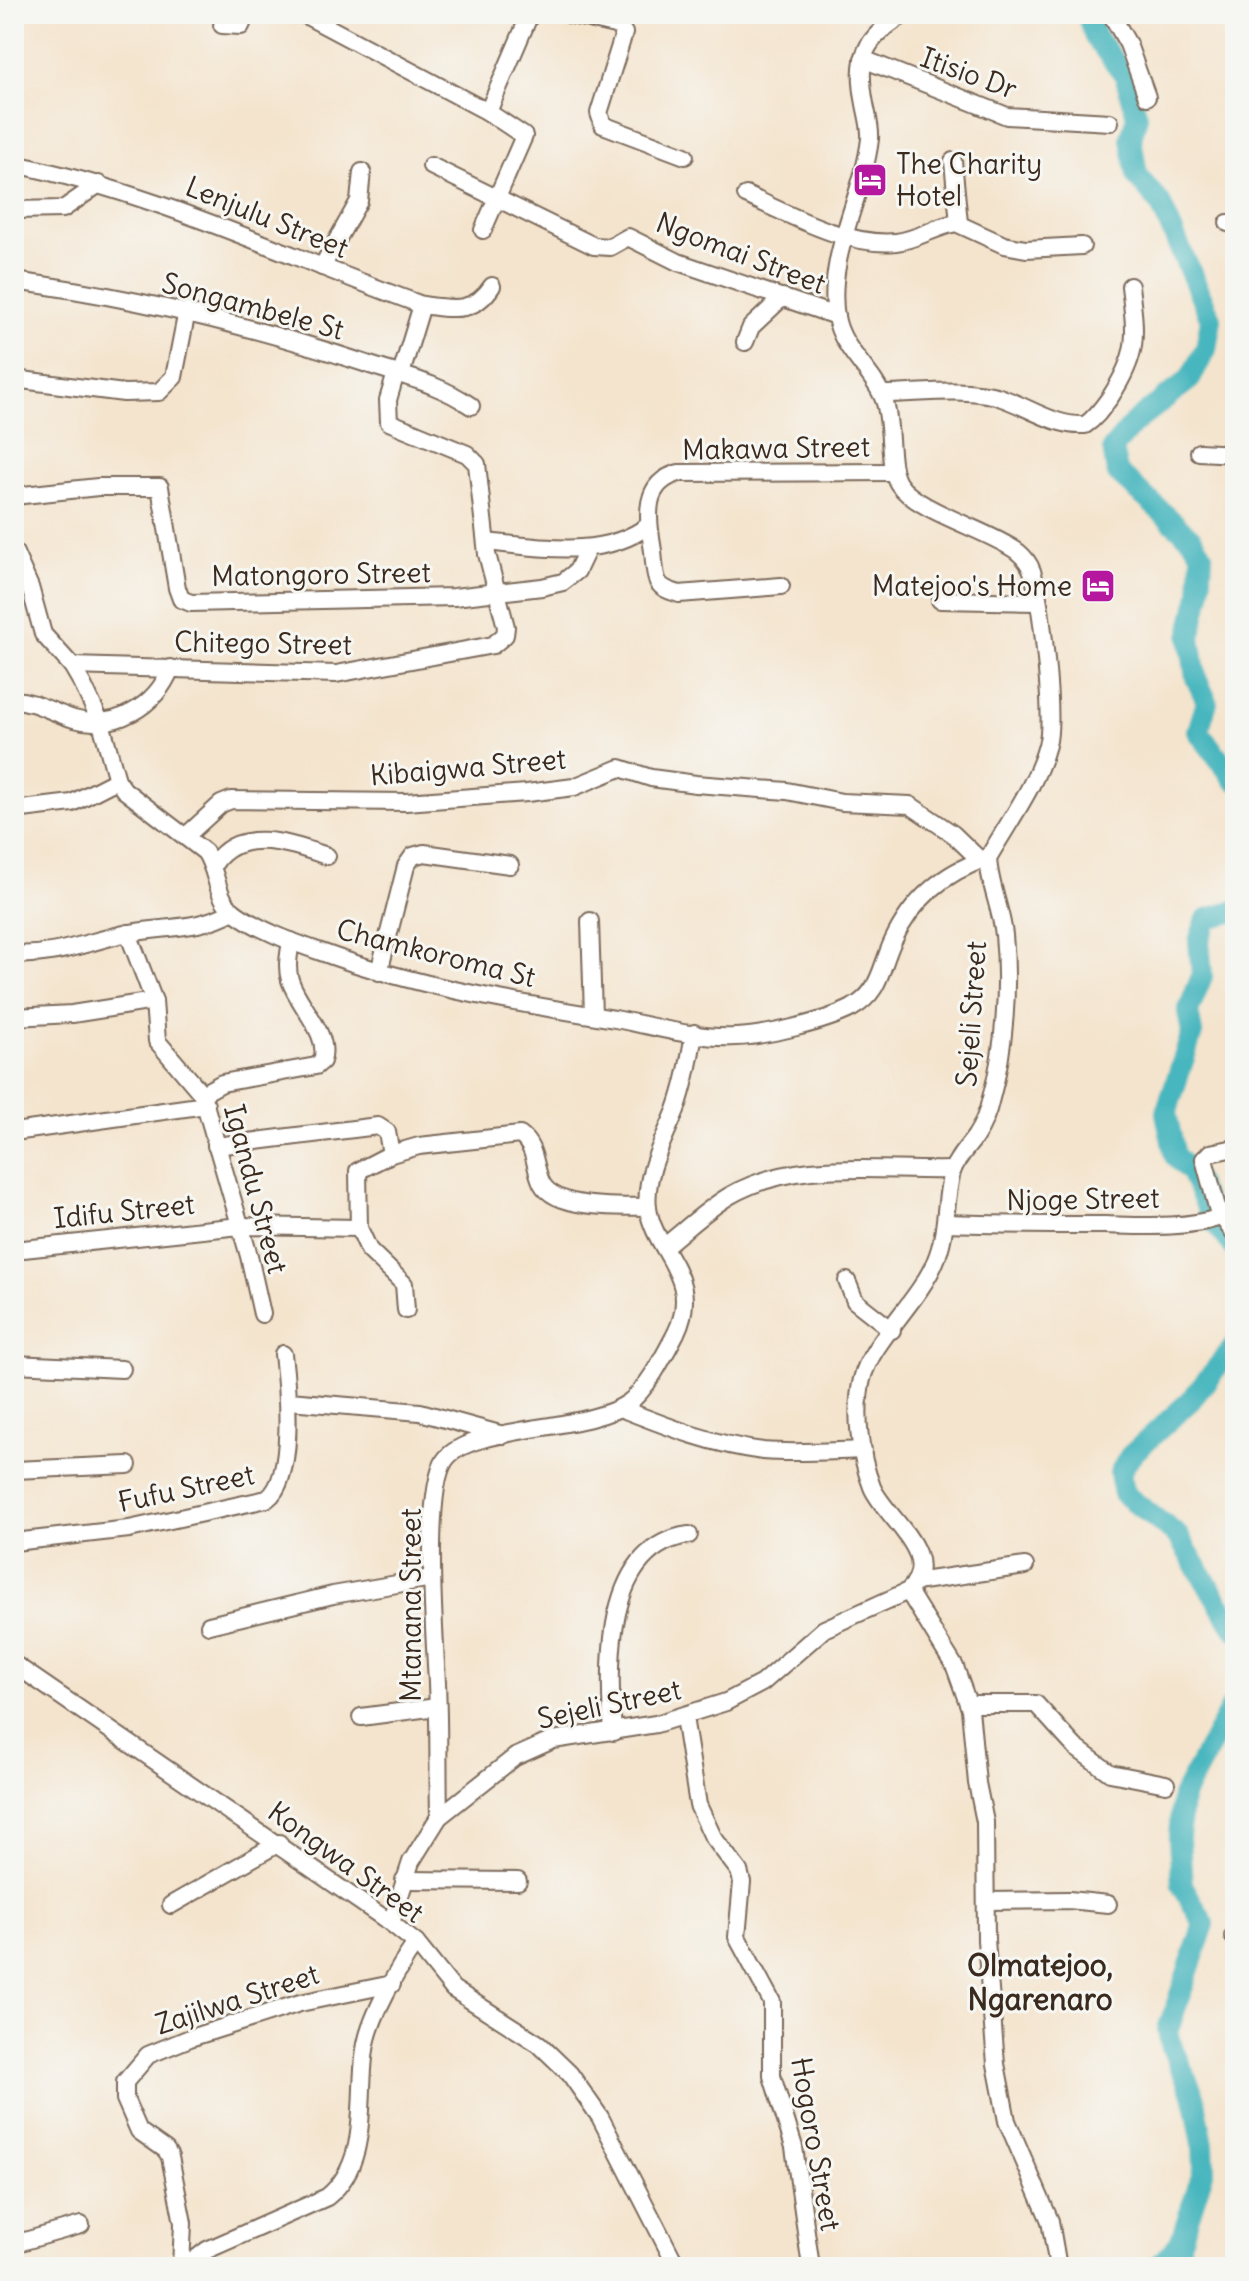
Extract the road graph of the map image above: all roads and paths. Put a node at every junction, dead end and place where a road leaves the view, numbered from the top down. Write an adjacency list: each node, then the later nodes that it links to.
1 (246, 14): 8 (street)
2 (303, 14): 7 (street)
3 (530, 14): 11 (street)
4 (568, 14): 13 (street)
5 (905, 14): 9 (street)
6 (1111, 14): 10 (street)
7 (339, 22): 11 (street)
8 (222, 25)
9 (863, 59): 12 (street, Itisio Dr); 24 (street)
10 (1147, 97)
11 (488, 112): 20 (street)
12 (1110, 122)
13 (685, 156)
14 (953, 161): 22 (street)
15 (14, 164): 18 (street, Lenjulu Street)
16 (431, 166): 20 (street, Ngomai Street)
17 (362, 172): 26 (street)
18 (99, 184): 21 (street); 26 (street, Lenjulu Street)
19 (746, 195): 24 (street)
20 (498, 200): 23 (street); 30 (street, Ngomai Street)
21 (14, 210)
22 (959, 223): 24 (street); 25 (street)
23 (483, 230)
24 (844, 234): 33 (street)
25 (1082, 246)
26 (322, 267): 31 (street, Lenjulu Street)
27 (14, 281): 32 (street, Songambele St)
28 (492, 286): 31 (street, Lenjulu Street)
29 (1130, 286): 37 (street)
30 (783, 297): 33 (street, Ngomai Street); 34 (street)
31 (422, 305): 35 (street)
32 (187, 311): 35 (street, Songambele St); 36 (street)
33 (836, 316): 37 (street)
34 (745, 342)
35 (398, 373): 38 (street, Songambele St); 44 (street, Chitego Street)
36 (14, 379)
37 (882, 394): 41 (street)
38 (471, 406)
39 (1199, 452): 40 (street)
40 (1235, 454)
41 (893, 472): 43 (street, Makawa Street); 50 (street)
42 (14, 496): 48 (street, Matongoro Street)
43 (649, 525): 45 (street); 47 (street, Makawa Street)
44 (486, 542): 45 (street); 48 (street, Chitego Street)
45 (588, 548): 48 (street)
46 (14, 551): 51 (street)
47 (781, 586)
48 (495, 593): 52 (street, Chitego Street)
49 (940, 600): 50 (street)
50 (1037, 602): 59 (street)
51 (72, 666): 52 (street, Chitego Street); 54 (street)
52 (171, 668): 54 (street)
53 (14, 700): 54 (street)
54 (101, 723): 55 (street)
55 (117, 780): 56 (street); 57 (street)
56 (14, 810)
57 (186, 836): 59 (street, Kibaigwa Street); 60 (street)
58 (327, 856): 60 (street)
59 (984, 859): 71 (street, Chamkoroma St); 77 (street, Sejeli Street)
60 (214, 864): 62 (street)
61 (510, 865): 67 (street)
62 (233, 911): 64 (street); 65 (street, Chamkoroma St)
63 (590, 921): 69 (street)
64 (128, 933): 66 (street); 68 (street)
65 (291, 941): 67 (street, Chamkoroma St); 72 (street, Igandu Street)
66 (14, 954)
67 (379, 972): 69 (street, Chamkoroma St)
68 (154, 1001): 70 (street); 72 (street)
69 (593, 1015): 71 (street, Chamkoroma St)
70 (14, 1017)
71 (694, 1033): 78 (street)
72 (204, 1100): 73 (street); 74 (street, Igandu Street)
73 (14, 1132)
74 (216, 1146): 76 (street); 81 (street, Igandu Street)
75 (1235, 1148): 79 (street)
76 (391, 1154): 78 (street); 82 (street)
77 (952, 1170): 80 (street, Sejeli Street); 84 (street)
78 (648, 1207): 84 (street)
79 (1221, 1217): 80 (street, Njoge Street); 83 (street)
80 (945, 1223): 89 (street, Sejeli Street)
81 (240, 1226): 82 (street, Idifu Street); 85 (street, Idifu Street); 88 (street, Igandu Street)
82 (359, 1228): 87 (street)
83 (1235, 1235)
84 (666, 1245): 94 (street)
85 (14, 1250)
86 (847, 1281): 89 (street)
87 (406, 1310)
88 (262, 1314)
89 (892, 1330): 96 (street, Sejeli Street)
90 (283, 1354): 93 (street, Fufu Street)
91 (14, 1364): 92 (street)
92 (122, 1369)
93 (289, 1401): 95 (street); 100 (street, Fufu Street)
94 (620, 1408): 95 (street, Mtanana Street); 96 (street)
95 (503, 1435): 102 (street, Mtanana Street)
96 (863, 1450): 103 (street, Sejeli Street)
97 (128, 1465): 98 (street)
98 (14, 1470)
99 (689, 1535): 110 (street)
100 (14, 1542)
101 (1025, 1566): 103 (street)
102 (432, 1578): 104 (street); 107 (street, Mtanana Street)
103 (912, 1586): 106 (street); 109 (street, Sejeli Street)
104 (209, 1625)
105 (14, 1664): 113 (street, Kongwa Street)
106 (969, 1704): 111 (street); 116 (street)
107 (437, 1707): 108 (street); 112 (street, Mtanana Street)
108 (361, 1717)
109 (684, 1717): 110 (street, Sejeli Street); 126 (street, Hogoro Street)
110 (613, 1732): 112 (street, Sejeli Street)
111 (1166, 1784)
112 (439, 1817): 114 (street, Sejeli Street)
113 (279, 1843): 118 (street); 119 (street, Kongwa Street)
114 (404, 1880): 115 (street); 119 (street, Sejeli Street)
115 (518, 1881)
116 (987, 1901): 117 (street); 127 (street)
117 (1108, 1904)
118 (171, 1905)
119 (391, 1923): 120 (street, Kongwa Street)
120 (416, 1943): 121 (street); 125 (street, Kongwa Street)
121 (392, 1984): 124 (street); 124 (street, Zajilwa Street)
122 (81, 2225): 123 (street)
123 (14, 2244)
124 (183, 2267)
125 (677, 2267)
126 (811, 2267)
127 (1058, 2267)

